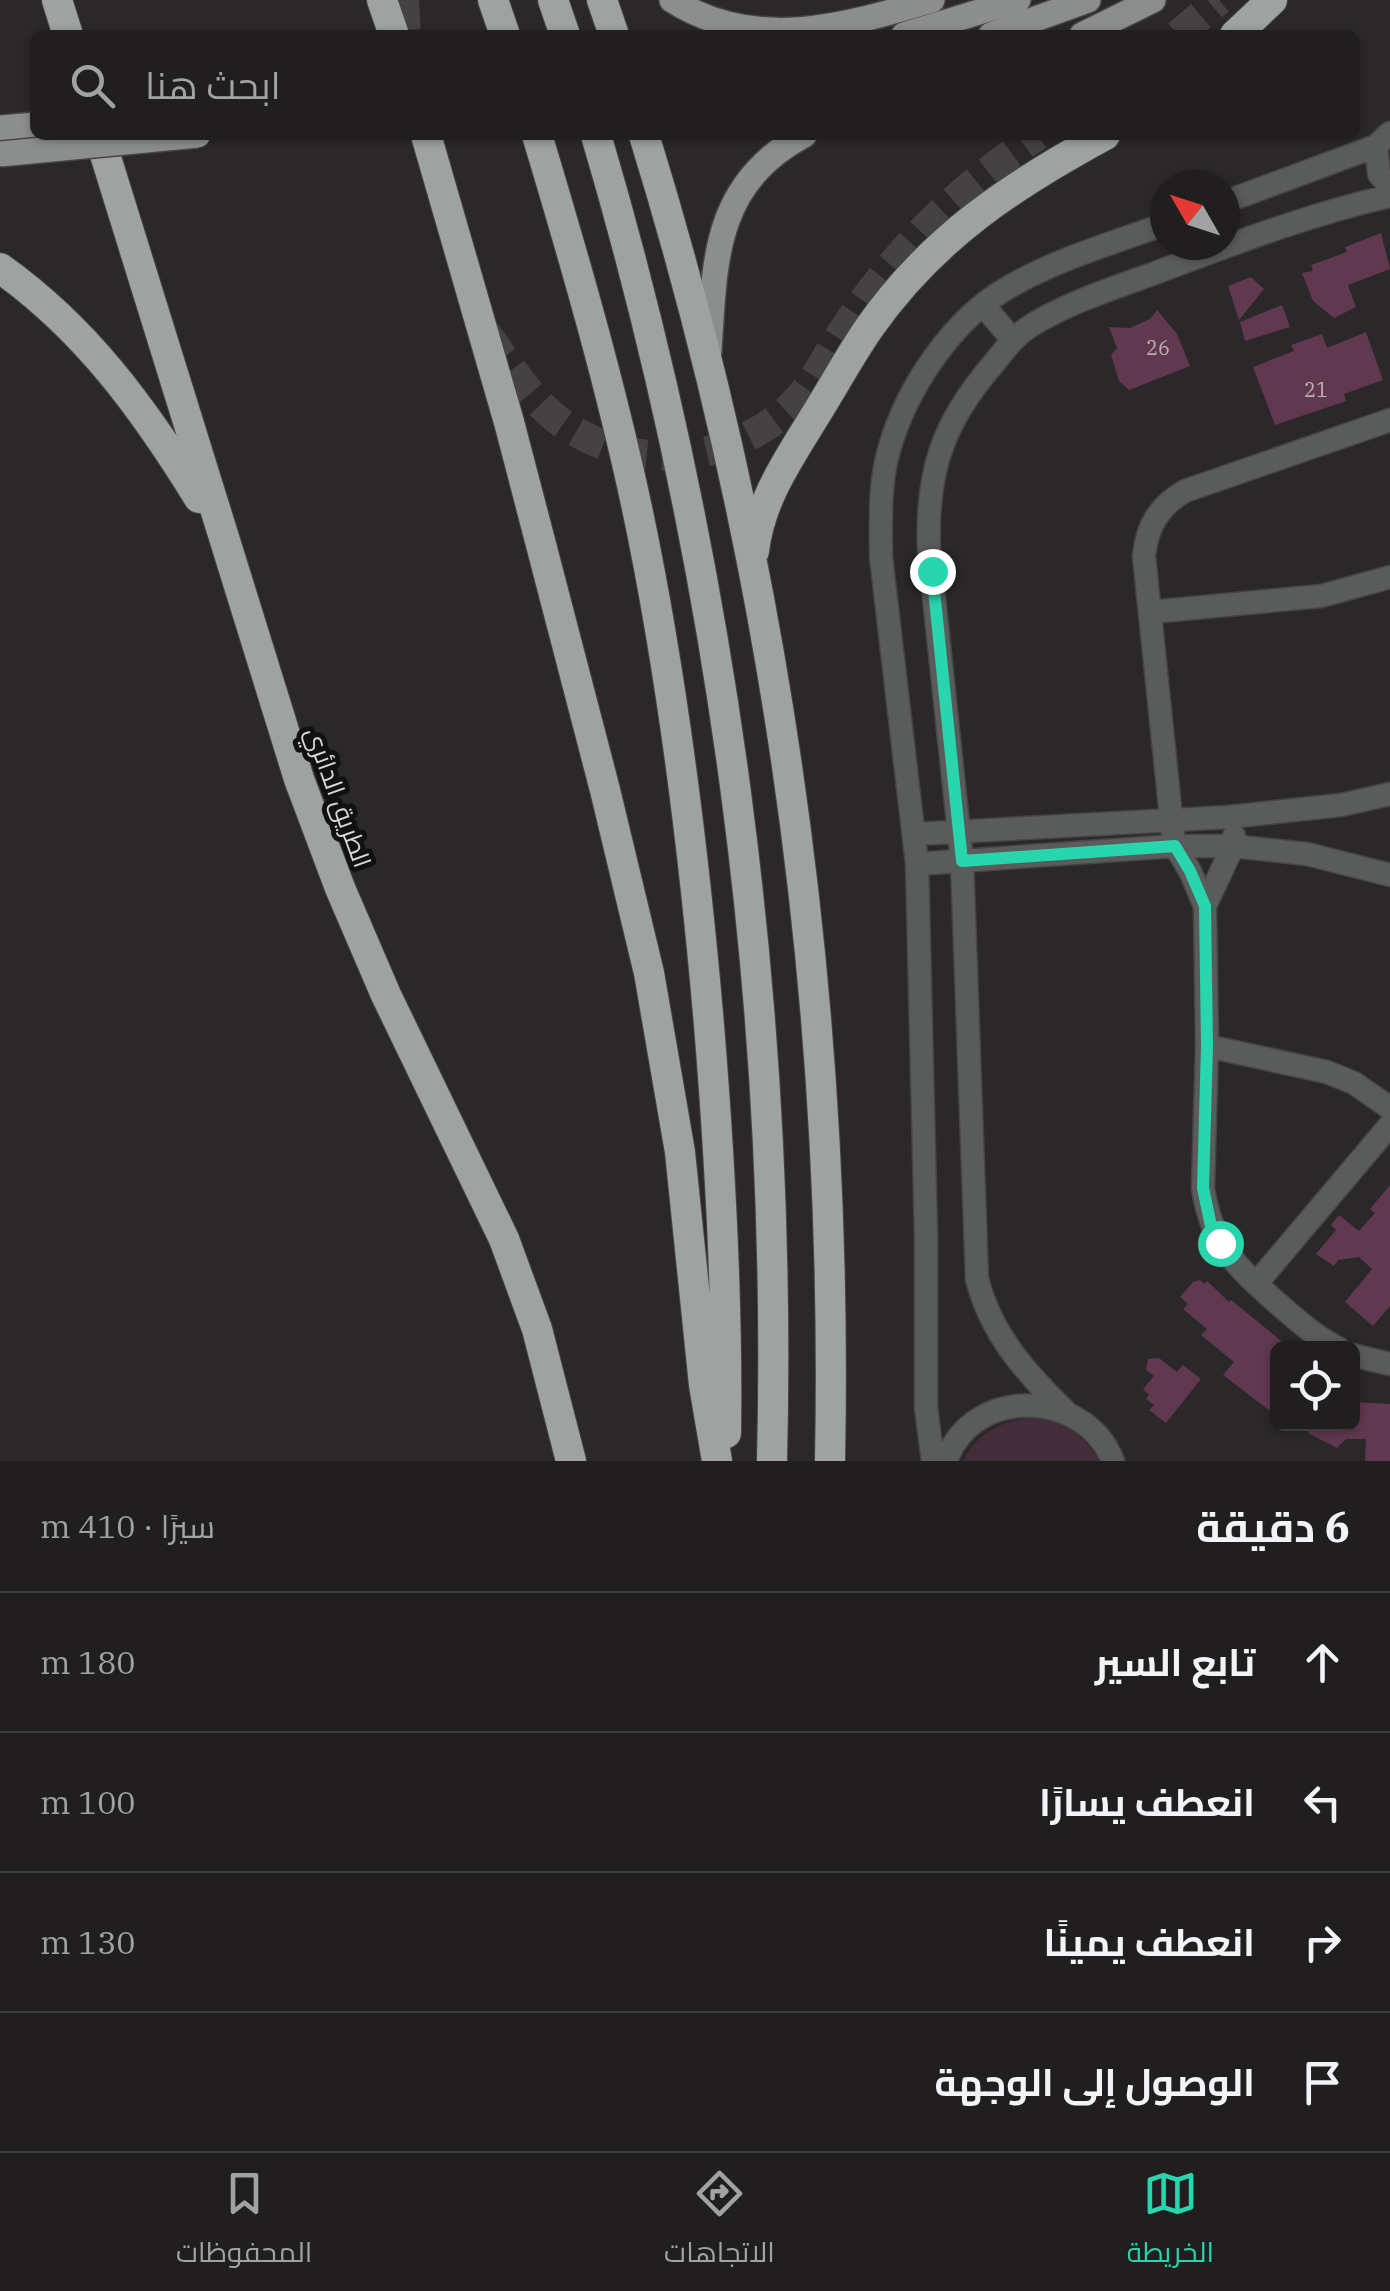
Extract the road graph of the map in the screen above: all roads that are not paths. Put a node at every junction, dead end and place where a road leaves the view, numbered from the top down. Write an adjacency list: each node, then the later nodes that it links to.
1 (57, 0): 12 (highway)
2 (382, 0): 13 (highway)
3 (493, 0): 14 (highway)
4 (554, 0): 15 (highway)
5 (602, 0): 16 (highway)
6 (672, 0): 17 (main road)
7 (932, 0): 18 (main road)
8 (1018, 0): 19 (main road)
9 (1088, 0): 20 (main road)
10 (1152, 0): 21 (main road)
11 (1272, 0): 22 (highway)
12 (66, 30)
13 (392, 30)
14 (503, 30)
15 (563, 30)
16 (612, 30)
17 (753, 30)
18 (810, 30)
19 (920, 30)
20 (1005, 30)
21 (1092, 30)
22 (1240, 30)
23 (30, 125): 24 (main road)
24 (0, 128)
25 (100, 140): 46 (highway, الطريق الدائري)
26 (146, 140): 34 (main road, bridge)
27 (427, 140): 71 (highway)
28 (538, 140): 72 (highway)
29 (597, 140): 73 (highway)
30 (645, 140): 44 (highway)
31 (797, 140): 44 (main road)
32 (1096, 140): 47 (highway)
33 (1383, 140): 35 (street); 36 (street)
34 (0, 154)
35 (1390, 187)
36 (1240, 196)
37 (1390, 196): 39 (street)
38 (1150, 230): 42 (street)
39 (1240, 230)
40 (1170, 260): 43 (street)
41 (0, 268): 46 (highway)
42 (983, 306): 43 (street); 54 (street)
43 (1013, 340): 53 (street)
44 (708, 366): 47 (highway)
45 (1390, 420): 49 (street)
46 (222, 536): 70 (highway, الطريق الدائري)
47 (752, 564): 74 (highway)
48 (1390, 577): 49 (street)
49 (1152, 612): 52 (street)
50 (1390, 794): 51 (street)
51 (1230, 817): 52 (street); 56 (street)
52 (1172, 818): 53 (street); 55 (street)
53 (959, 833): 54 (street); 57 (street)
54 (915, 834): 58 (street)
55 (1175, 846): 56 (street); 57 (street); 60 (street)
56 (1233, 846): 59 (street); 60 (street)
57 (962, 861): 58 (street); 68 (street)
58 (917, 864): 75 (street)
59 (1390, 874)
60 (1205, 906): 61 (street)
61 (1207, 1046): 62 (street); 64 (street)
62 (1390, 1108)
63 (1390, 1126): 64 (street)
64 (1256, 1284): 65 (street)
65 (1326, 1341)
66 (1360, 1357): 67 (street)
67 (1390, 1364)
68 (1065, 1411): 69 (street); 76 (street)
69 (1091, 1428): 77 (street); 78 (street)
70 (570, 1461)
71 (717, 1461)
72 (726, 1461)
73 (772, 1461)
74 (830, 1461)
75 (934, 1461)
76 (946, 1461)
77 (1113, 1461)
78 (1135, 1461)

